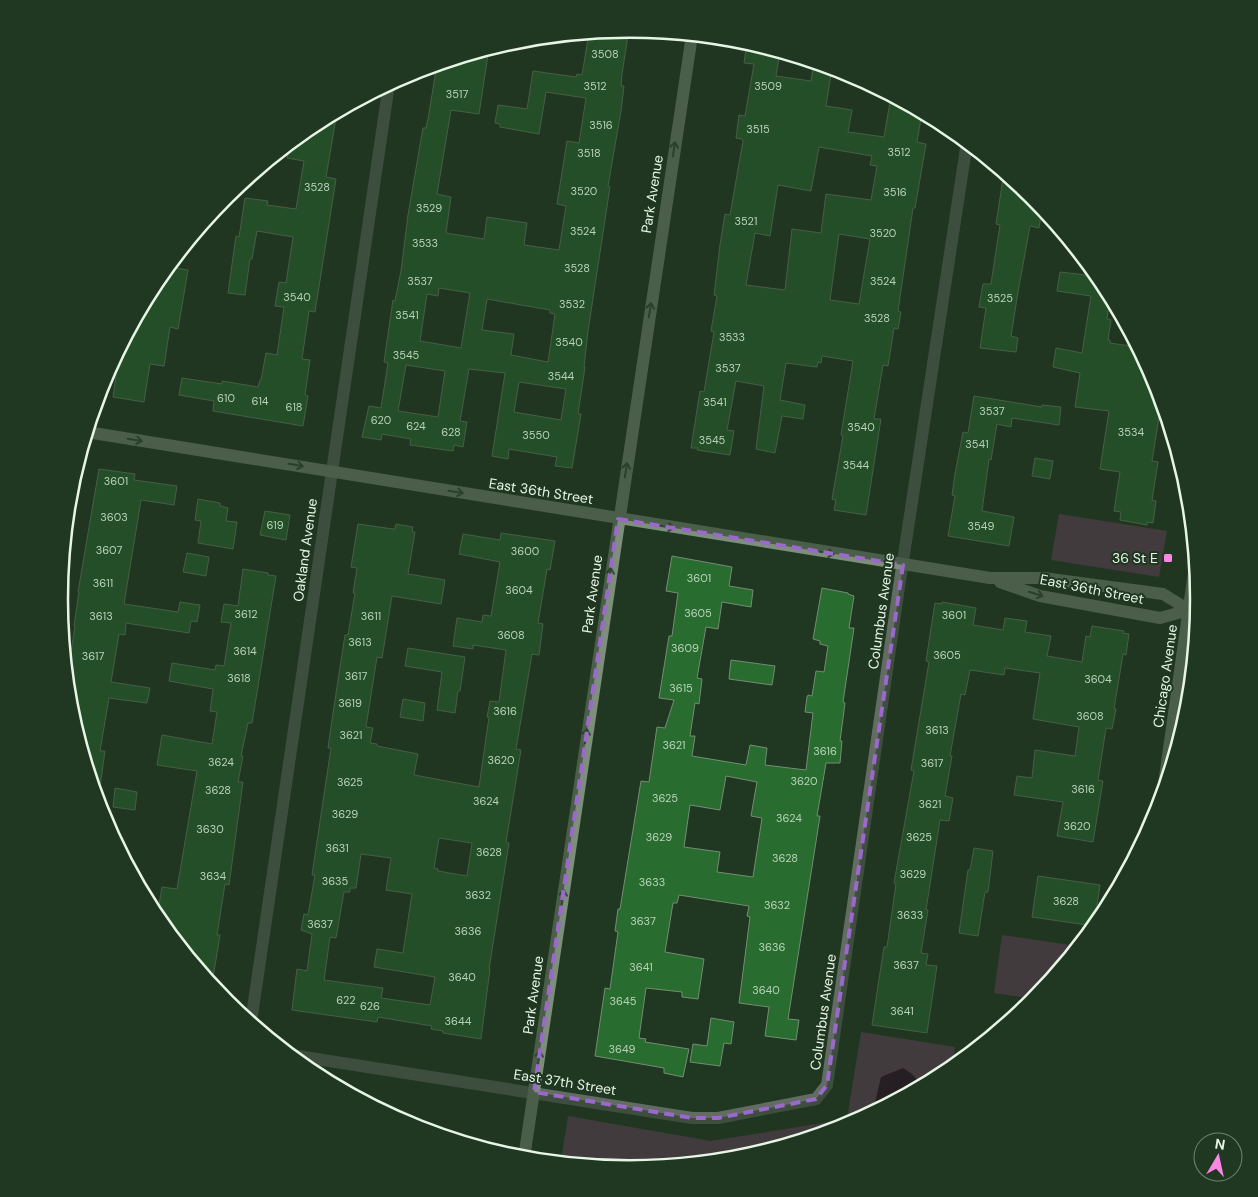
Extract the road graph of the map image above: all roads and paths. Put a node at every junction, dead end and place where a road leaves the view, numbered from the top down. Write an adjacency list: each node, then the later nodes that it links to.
1 (691, 41): 6 (street, Park Avenue, one-way to 1)
2 (388, 92): 5 (street, Oakland Avenue)
3 (966, 149): 7 (street, Columbus Avenue)
4 (93, 433): 5 (street, East 36th Street, one-way to 5)
5 (331, 471): 6 (street, East 36th Street, one-way to 6); 13 (street, Oakland Avenue)
6 (618, 518): 7 (street, East 36th Street, one-way to 7); 16 (street, Park Avenue, one-way to 6)
7 (903, 565): 8 (street, East 36th Street); 15 (street, Columbus Avenue)
8 (990, 578): 9 (street, East 36th Street); 10 (street, East 36th Street, one-way to 10)
9 (1190, 609)
10 (1190, 612)
11 (1189, 635): 12 (street, Chicago Avenue)
12 (1171, 745)
13 (252, 1014)
14 (306, 1057): 16 (street, East 37th Street)
15 (827, 1085): 16 (street, East 37th Street)
16 (534, 1092): 17 (street, Park Avenue)
17 (525, 1150)

